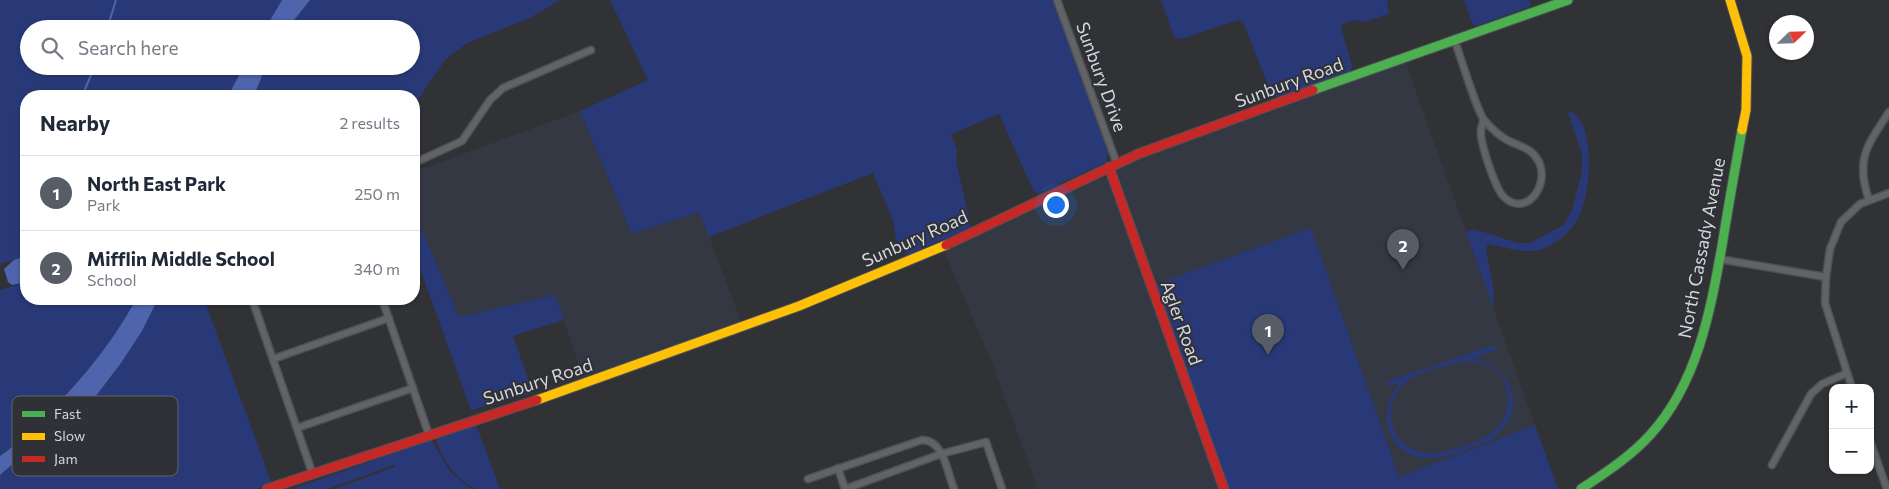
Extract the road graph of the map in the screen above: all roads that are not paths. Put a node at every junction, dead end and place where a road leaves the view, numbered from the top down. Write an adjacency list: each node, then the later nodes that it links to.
1 (1057, 0): 9 (street, Sunbury Drive)
2 (1568, 0): 4 (main road, Sunbury Road)
3 (1730, 0): 12 (main road, North Cassady Avenue)
4 (1454, 39): 7 (street); 9 (main road, Sunbury Road)
5 (592, 50): 8 (street)
6 (1889, 112): 11 (street)
7 (1484, 120): 7 (street)
8 (420, 160)
9 (1113, 165): 22 (main road, Sunbury Road); 34 (main road, Agler Road)
10 (1889, 193): 11 (street)
11 (1869, 200): 13 (street)
12 (1719, 259): 13 (street); 29 (main road, North Cassady Avenue)
13 (1826, 277): 18 (street)
14 (254, 305): 17 (street)
15 (384, 305): 16 (street)
16 (389, 318): 17 (street); 20 (street)
17 (273, 359): 21 (street)
18 (1846, 373): 19 (street); 25 (street)
19 (1850, 384)
20 (413, 388): 21 (street); 22 (street)
21 (297, 428): 27 (street)
22 (429, 435): 27 (main road, Sunbury Road)
23 (1874, 452): 35 (street)
24 (941, 454): 26 (street); 31 (street); 32 (street); 33 (street)
25 (1772, 464)
26 (838, 468): 28 (street); 31 (street)
27 (313, 475): 30 (main road, Sunbury Road)
28 (808, 479)
29 (1585, 488)
30 (267, 489)
31 (845, 489)
32 (954, 489)
33 (1002, 489)
34 (1224, 489)
35 (1887, 489)

